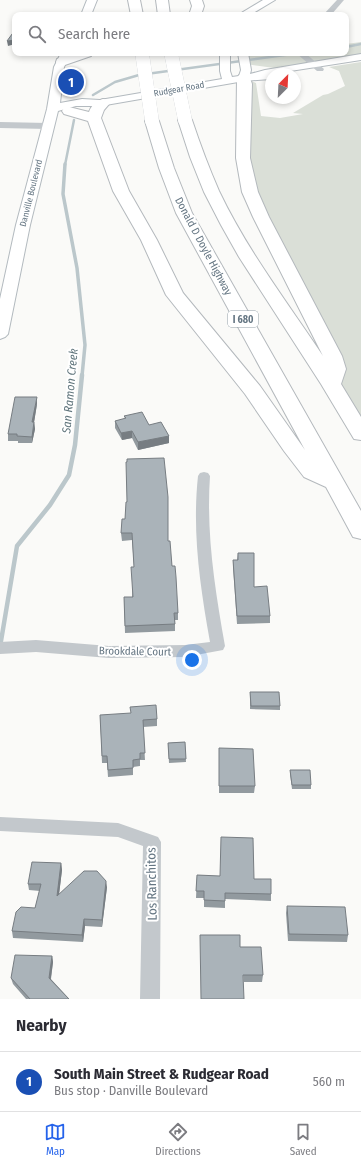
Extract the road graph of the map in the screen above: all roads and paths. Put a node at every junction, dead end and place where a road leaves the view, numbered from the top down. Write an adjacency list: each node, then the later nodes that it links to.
1 (92, 0): 8 (main road)
2 (134, 0): 9 (highway)
3 (162, 0): 10 (highway)
4 (196, 0): 11 (highway)
5 (270, 0): 12 (main road)
6 (277, 0): 13 (main road)
7 (341, 0): 14 (street)
8 (87, 12)
9 (136, 12)
10 (164, 12)
11 (196, 12)
12 (248, 12)
13 (265, 12)
14 (330, 12)
15 (142, 56): 38 (highway, Donald D Doyle Highway / I 680, bridge)
16 (172, 56): 35 (highway, bridge)
17 (226, 56): 27 (main road)
18 (243, 56): 27 (main road)
19 (303, 56): 23 (street)
20 (64, 57): 30 (main road, Danville Boulevard)
21 (361, 57): 23 (main road, Rudgear Road)
22 (361, 62): 23 (main road, Rudgear Road)
23 (317, 67): 25 (main road, Rudgear Road)
24 (265, 68): 27 (main road)
25 (301, 70)
26 (265, 73): 27 (main road, Rudgear Road)
27 (240, 74): 28 (main road, Rudgear Road); 29 (main road, Rudgear Road); 35 (highway)
28 (265, 76)
29 (99, 108): 30 (main road, Rudgear Road); 31 (highway); 38 (highway)
30 (53, 109): 31 (main road); 33 (main road, Danville Boulevard)
31 (69, 111)
32 (0, 125): 33 (street)
33 (48, 126): 34 (main road, Danville Boulevard)
34 (0, 334)
35 (331, 384): 36 (highway)
36 (361, 434)
37 (204, 476): 40 (street, Brookdale Court)
38 (335, 483): 39 (highway, Donald D Doyle Highway / I 680)
39 (361, 531)
40 (0, 648)
41 (0, 824): 42 (street, Los Ranchitos)
42 (150, 999)

